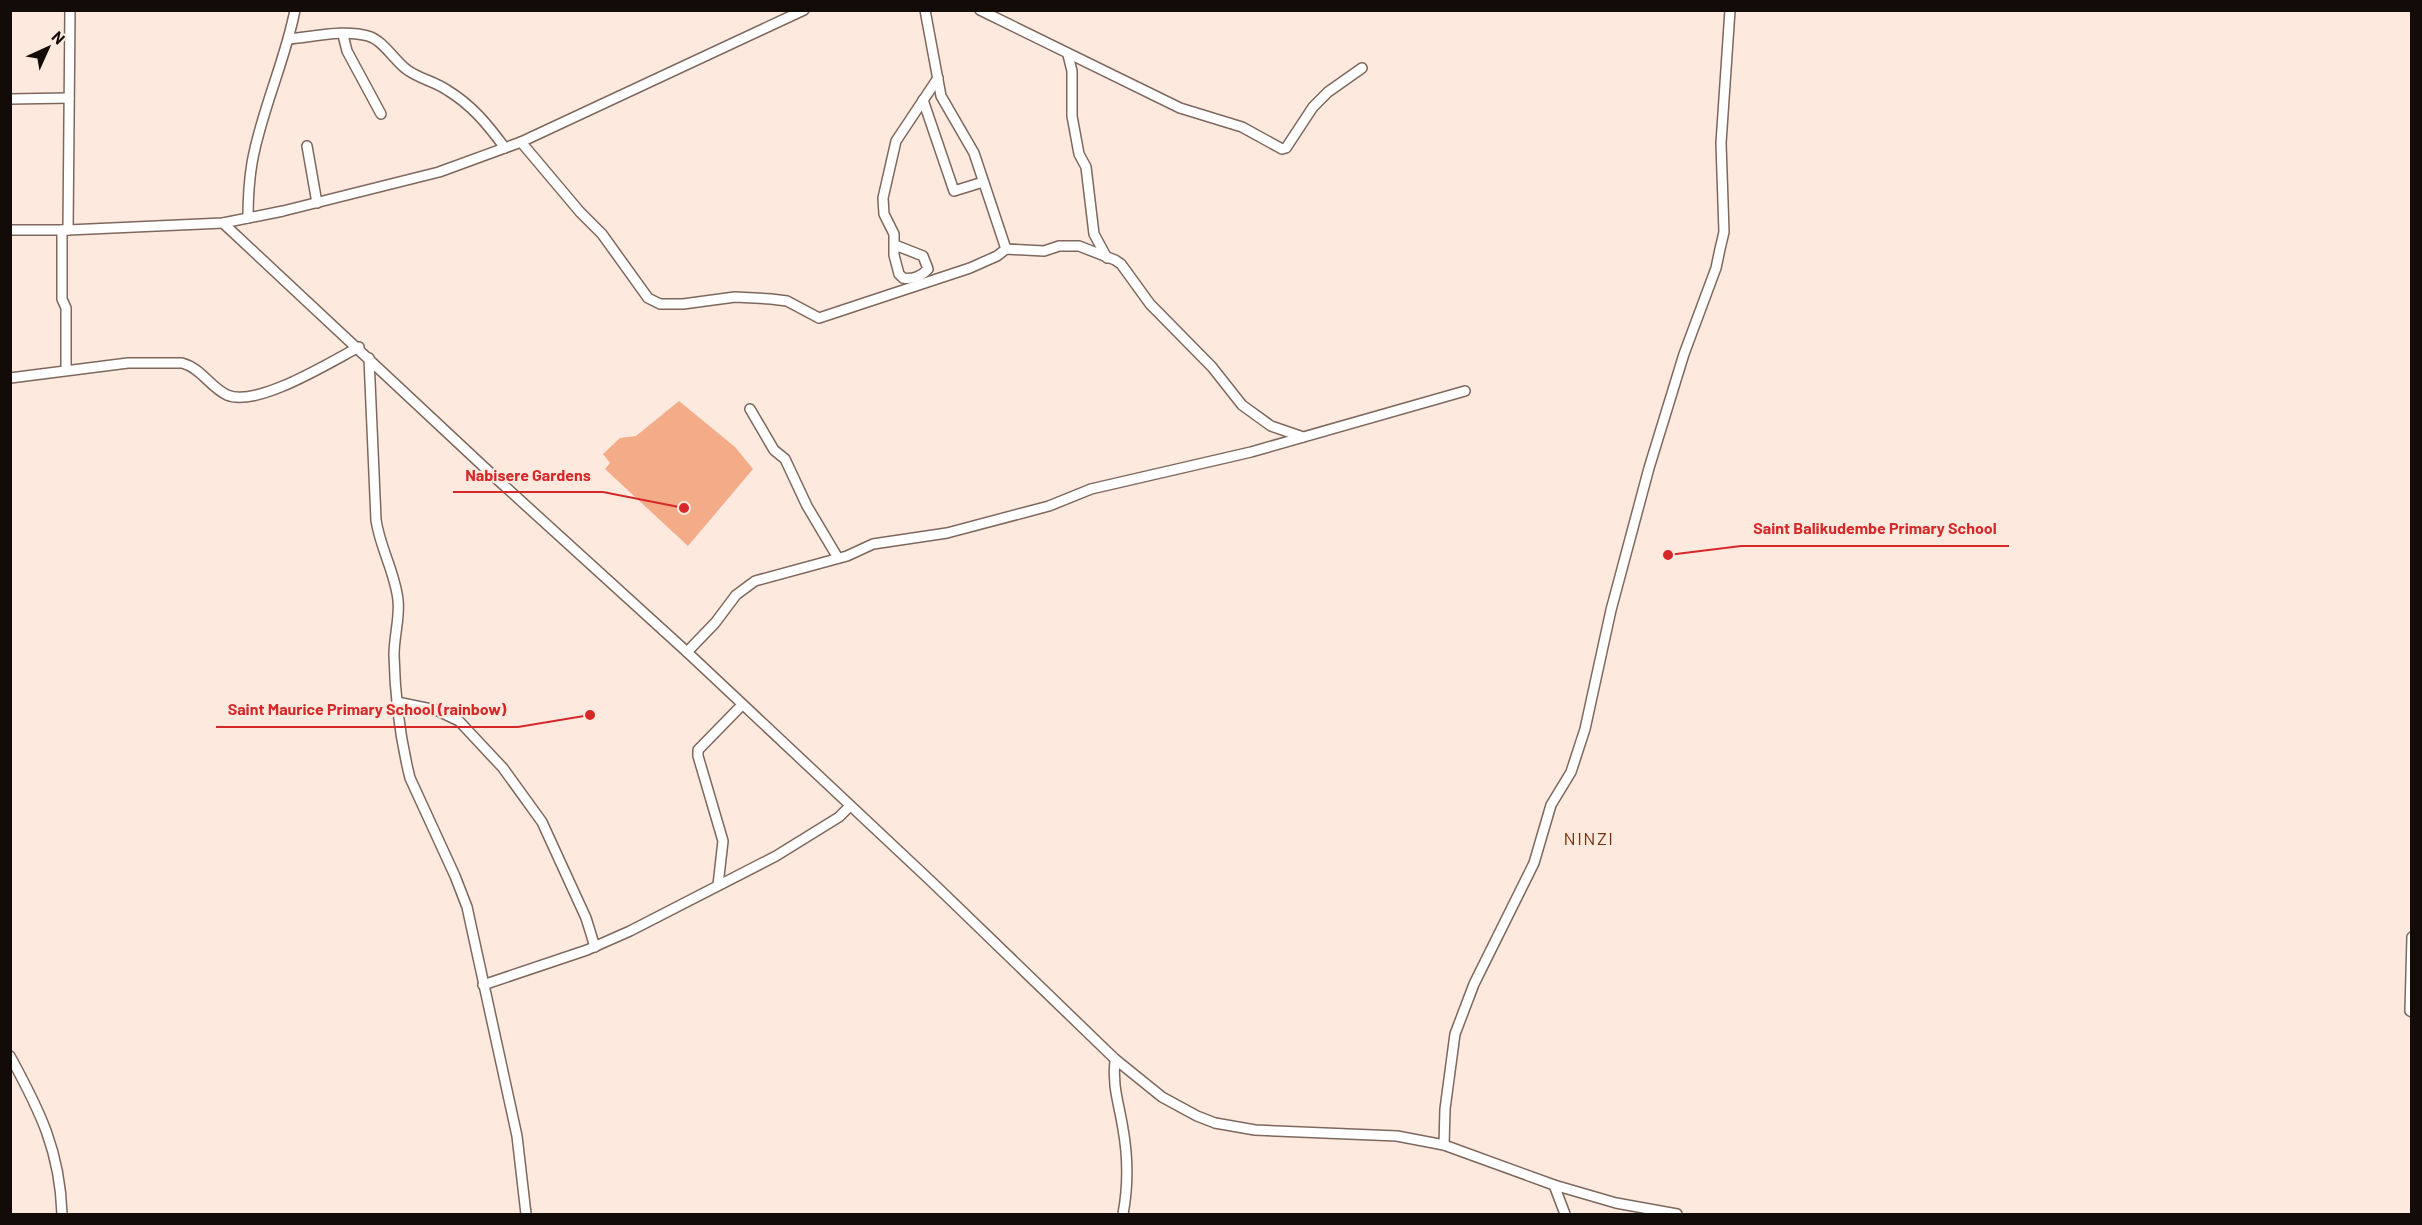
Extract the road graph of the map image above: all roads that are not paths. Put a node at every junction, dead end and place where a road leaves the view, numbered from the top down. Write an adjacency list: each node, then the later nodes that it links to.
1 (70, 10): 12 (street)
2 (295, 10): 8 (street)
3 (804, 10): 16 (street)
4 (925, 10): 11 (street)
5 (980, 10): 9 (street)
6 (1730, 10): 47 (street)
7 (343, 34): 8 (street); 15 (street); 18 (street)
8 (289, 39): 21 (street)
9 (1068, 55): 10 (street); 27 (street)
10 (1362, 68)
11 (938, 78): 14 (street); 19 (street)
12 (69, 98): 13 (street); 23 (street)
13 (10, 99)
14 (923, 100): 19 (street); 25 (street)
15 (381, 114)
16 (521, 142): 18 (street); 26 (street)
17 (307, 146): 20 (street)
18 (505, 148): 20 (street)
19 (983, 182): 26 (street)
20 (317, 203): 21 (street)
21 (248, 218): 22 (street)
22 (223, 222): 23 (street); 28 (street)
23 (65, 230): 24 (street); 30 (street)
24 (10, 231)
25 (895, 245)
26 (1006, 249): 27 (street)
27 (1107, 258): 34 (street)
28 (359, 347): 29 (street); 30 (street)
29 (369, 358): 36 (street); 37 (street)
30 (66, 370): 31 (street)
31 (10, 378)
32 (1465, 391): 34 (street)
33 (750, 409): 35 (street)
34 (1303, 437): 35 (street)
35 (838, 558): 36 (street)
36 (687, 652): 38 (street)
37 (397, 702): 42 (street); 43 (street)
38 (742, 705): 39 (street); 40 (street)
39 (850, 806): 40 (street); 46 (street)
40 (718, 885): 42 (street)
41 (2412, 937): 44 (street)
42 (595, 947): 43 (street)
43 (483, 985): 50 (street)
44 (2412, 1011)
45 (10, 1056): 49 (street)
46 (1115, 1059): 47 (street); 51 (street)
47 (1444, 1144): 48 (street)
48 (1554, 1185): 52 (street); 53 (street)
49 (63, 1215)
50 (526, 1215)
51 (1124, 1215)
52 (1565, 1215)
53 (1677, 1215)

